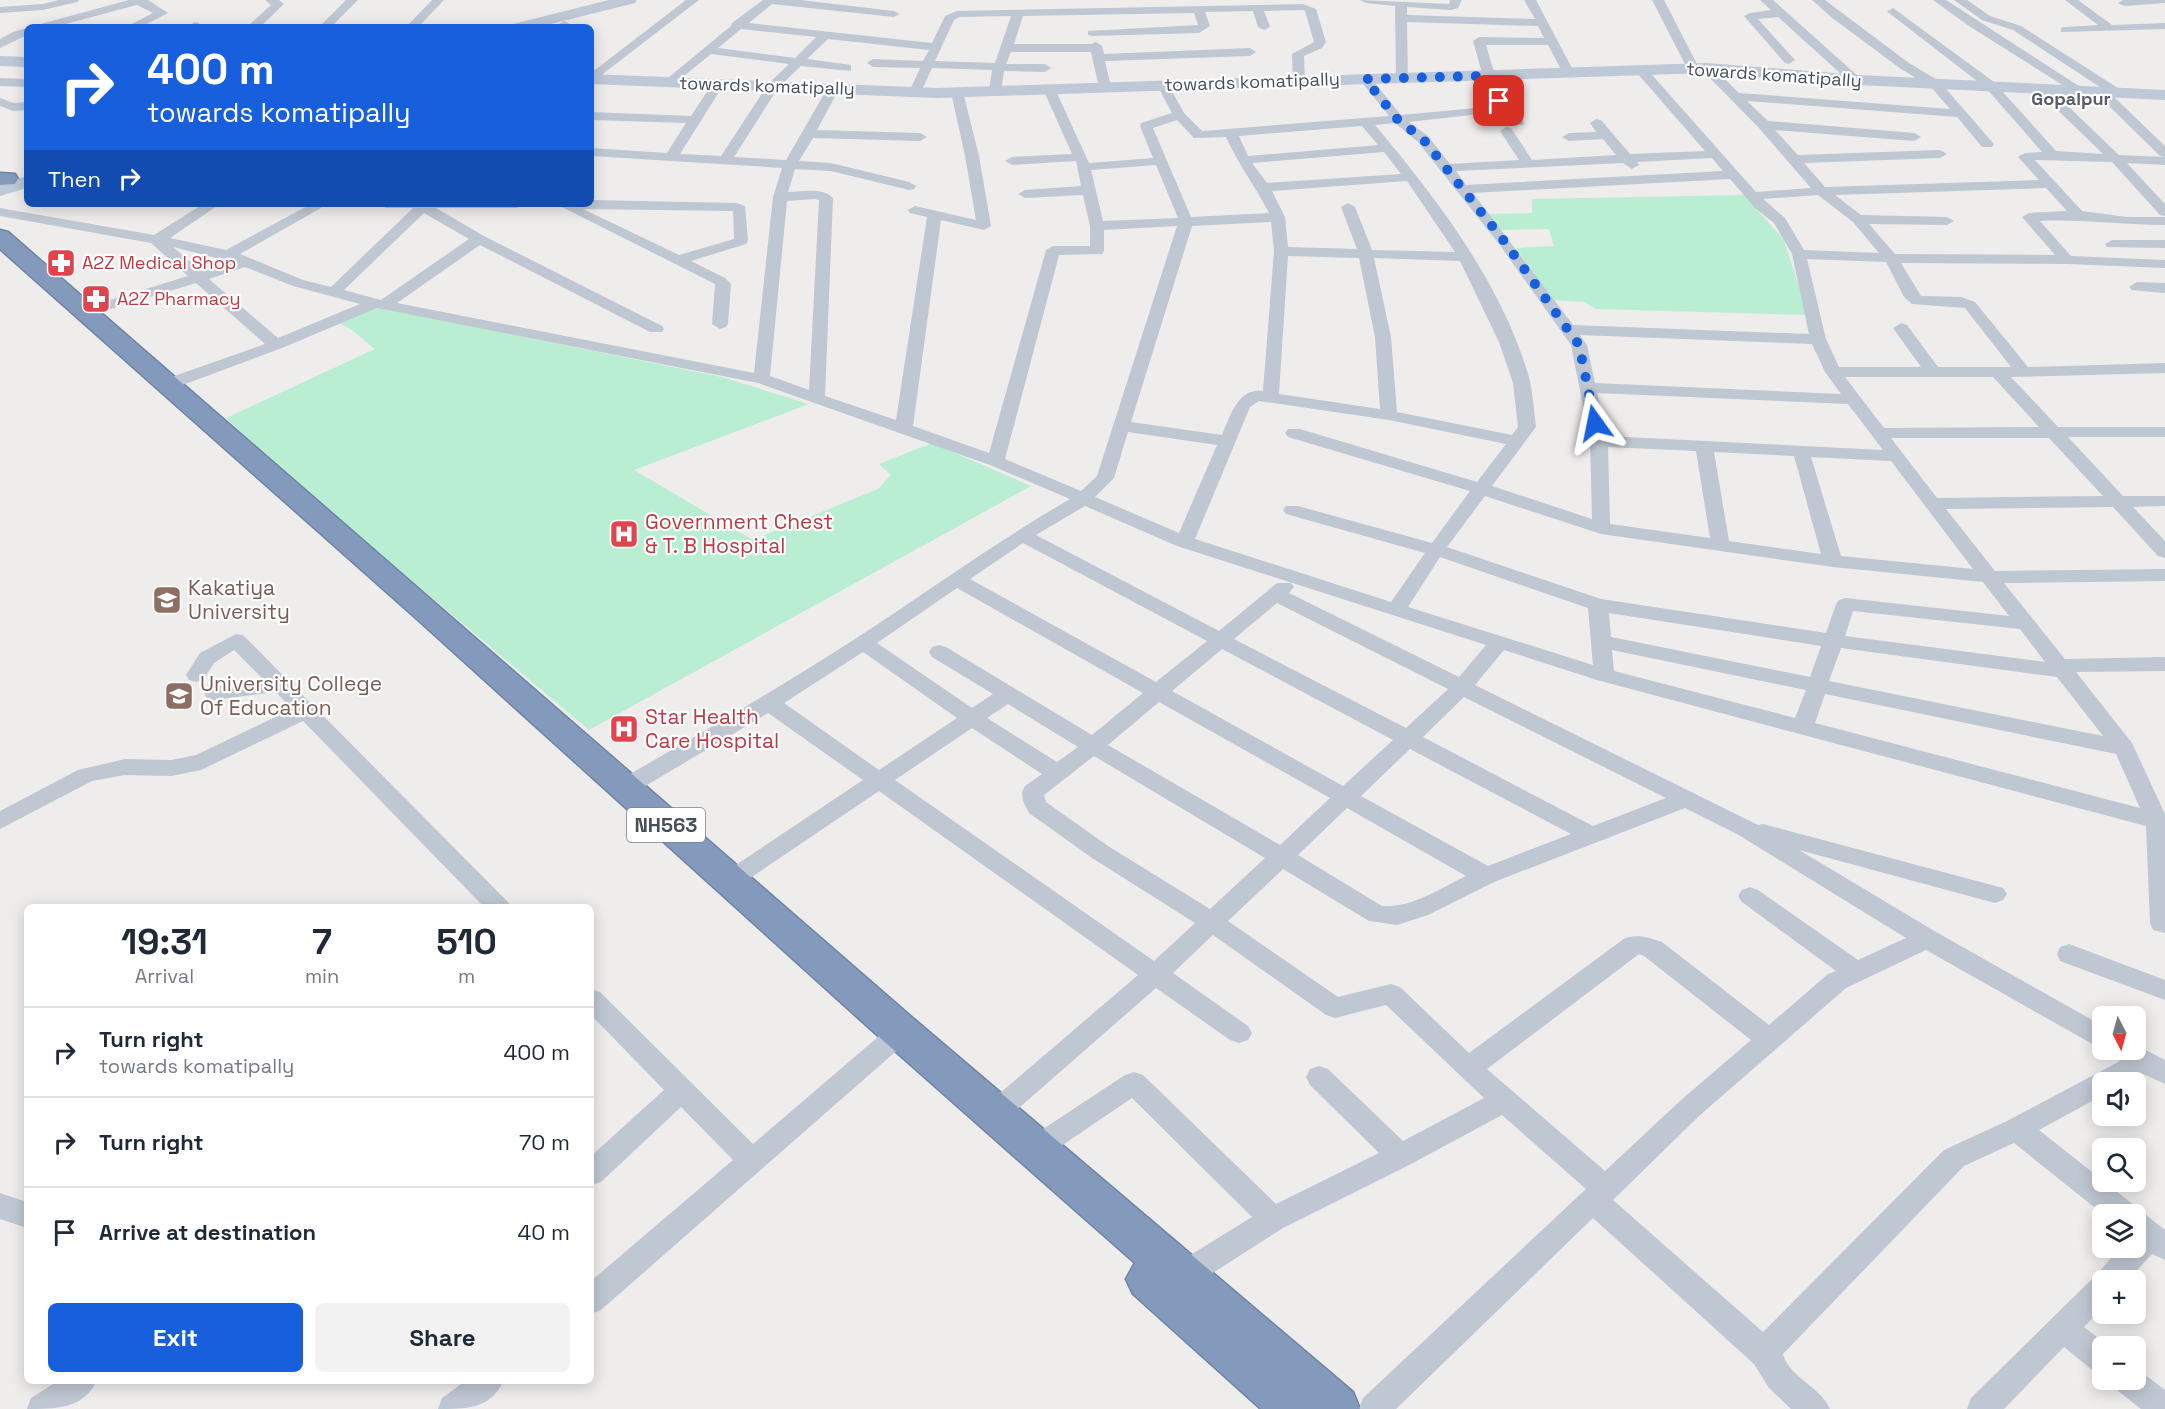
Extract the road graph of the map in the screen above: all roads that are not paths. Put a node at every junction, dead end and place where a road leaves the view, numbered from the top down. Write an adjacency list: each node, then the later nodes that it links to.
1 (73, 0): 26 (street)
2 (139, 0): 35 (street); 36 (street)
3 (271, 0): 37 (street)
4 (352, 0): 38 (street)
5 (438, 0): 39 (street)
6 (693, 0): 72 (street)
7 (770, 0): 42 (street); 51 (street)
8 (980, 0): 30 (street)
9 (1048, 0): 29 (street)
10 (1366, 0): 21 (street)
11 (1456, 0): 21 (street)
12 (1530, 0): 34 (street)
13 (1658, 0): 68 (street)
14 (1766, 0): 32 (street)
15 (1818, 0): 82 (street)
16 (1939, 0): 90 (street)
17 (1960, 0): 94 (street)
18 (2071, 0): 45 (street)
19 (2165, 0): 22 (street)
20 (636, 1): 40 (street); 41 (street)
21 (1401, 3): 33 (street)
22 (2124, 3)
23 (1108, 5): 25 (street); 27 (street)
24 (1257, 8): 25 (street); 44 (street); 76 (street)
25 (1198, 9): 48 (street)
26 (0, 10)
27 (1087, 11): 29 (street); 48 (street)
28 (1893, 11): 85 (street)
29 (1041, 12): 31 (street)
30 (971, 13): 31 (street); 54 (street)
31 (1018, 13): 55 (street)
32 (1779, 13): 56 (street); 56 (street)
33 (1402, 18): 34 (street); 73 (street)
34 (1541, 23): 52 (street)
35 (52, 24)
36 (138, 24)
37 (256, 24)
38 (328, 24)
39 (415, 24)
40 (532, 24)
41 (566, 24)
42 (736, 26): 50 (street); 57 (street)
43 (2165, 26): 45 (street)
44 (1264, 27)
45 (2111, 29): 46 (street)
46 (2066, 30)
47 (24, 33): 49 (street); 53 (street)
48 (1092, 33): 59 (street)
49 (0, 34)
50 (825, 35): 51 (street); 61 (street)
51 (873, 40): 54 (street)
52 (1552, 42): 70 (street); 71 (street)
53 (0, 44)
54 (937, 47): 64 (street)
55 (1007, 48): 59 (street); 65 (street)
56 (1819, 49): 77 (street)
57 (707, 50): 61 (street); 79 (street)
58 (1250, 52): 59 (street)
59 (1097, 53): 86 (street)
60 (0, 61): 62 (street)
61 (799, 61): 66 (street); 84 (street)
62 (24, 62)
63 (873, 63): 64 (street)
64 (927, 66): 65 (street); 92 (street)
65 (999, 67): 67 (street); 91 (street)
66 (847, 68)
67 (1045, 68)
68 (1700, 68): 69 (street, towards komatipally); 77 (street, towards komatipally); 96 (street)
69 (1641, 70): 70 (street, towards komatipally); 120 (street)
70 (1568, 72): 71 (street, towards komatipally)
71 (1485, 76): 73 (street, towards komatipally); 106 (street)
72 (594, 77)
73 (1402, 78): 75 (street, towards komatipally)
74 (594, 79): 79 (street, towards komatipally)
75 (1365, 79): 76 (street, towards komatipally); 104 (street)
76 (1299, 80): 83 (street, towards komatipally)
77 (1855, 80): 82 (street, towards komatipally)
78 (0, 82): 80 (street)
79 (669, 82): 81 (street, towards komatipally)
80 (24, 83)
81 (718, 84): 84 (street, towards komatipally); 103 (street)
82 (1935, 84): 85 (street, towards komatipally); 100 (street)
83 (1163, 85): 86 (street, towards komatipally); 101 (street)
84 (773, 86): 88 (street, towards komatipally); 131 (street)
85 (1991, 86): 89 (street, towards komatipally); 122 (street)
86 (1105, 87): 87 (street, towards komatipally)
87 (1049, 88): 91 (street, towards komatipally); 132 (street)
88 (833, 89): 92 (street, towards komatipally); 111 (street)
89 (2043, 89): 90 (street, towards komatipally); 124 (street)
90 (2079, 90): 94 (street, towards komatipally)
91 (995, 91): 93 (street, towards komatipally)
92 (915, 92): 93 (street, towards komatipally)
93 (957, 92): 161 (street)
94 (2109, 92): 95 (street, towards komatipally); 119 (street)
95 (2165, 95)
96 (1734, 96): 100 (street); 108 (street)
97 (0, 102): 98 (street)
98 (24, 106)
99 (1471, 111): 104 (street)
100 (1963, 114): 116 (street)
101 (1179, 115): 110 (street); 130 (street)
102 (594, 116): 103 (street)
103 (696, 120): 123 (street)
104 (1398, 120): 105 (street); 135 (street)
105 (1366, 122): 110 (street); 117 (street)
106 (1518, 122)
107 (1596, 123): 112 (street)
108 (1764, 125): 115 (street); 126 (street)
109 (1506, 131): 134 (street)
110 (1231, 133): 127 (street)
111 (809, 134): 113 (street); 133 (street)
112 (1605, 135): 114 (street); 125 (street)
113 (920, 137)
114 (1569, 137)
115 (1914, 137)
116 (1987, 144)
117 (1388, 148): 127 (street); 139 (street)
118 (594, 152): 123 (street)
119 (2165, 153)
120 (1716, 154): 125 (street); 138 (street)
121 (1940, 154): 126 (street)
122 (2052, 155): 124 (street); 140 (street)
123 (671, 158): 131 (street)
124 (2115, 158): 128 (street); 136 (street)
125 (1626, 159): 134 (street); 141 (street)
126 (1794, 159): 146 (street)
127 (1243, 160): 143 (street)
128 (2165, 160)
129 (1012, 161): 132 (street)
130 (1161, 161): 132 (street); 164 (street)
131 (724, 162): 133 (street)
132 (1082, 162): 145 (street)
133 (790, 164): 142 (street); 149 (street)
134 (1528, 164): 135 (street)
135 (1445, 168): 144 (street)
136 (2126, 172): 137 (street); 159 (street)
137 (2165, 174)
138 (1734, 175): 141 (street); 148 (street)
139 (1412, 177): 143 (street); 177 (street)
140 (2048, 184): 146 (street); 160 (street)
141 (1649, 185): 144 (street)
142 (909, 186)
143 (1263, 187): 162 (street)
144 (1461, 189): 193 (street)
145 (1089, 190): 147 (street); 167 (street)
146 (1821, 191): 148 (street); 163 (street)
147 (1025, 194)
148 (1753, 196): 175 (street)
149 (780, 197): 201 (street); 205 (street)
150 (594, 205): 180 (street)
151 (208, 207): 170 (street)
152 (316, 207): 176 (street)
153 (415, 207): 187 (street)
154 (421, 207): 169 (street)
155 (568, 207): 180 (street)
156 (1348, 207): 174 (street)
157 (915, 210): 161 (street)
158 (0, 212): 170 (street)
159 (2165, 212)
160 (2078, 214): 166 (street); 181 (street)
161 (934, 216): 209 (street)
162 (1278, 217): 164 (street); 173 (street)
163 (1858, 219): 165 (street); 178 (street)
164 (1186, 221): 167 (street); 208 (street)
165 (1947, 221)
166 (2165, 221)
167 (1097, 226): 220 (street)
168 (0, 237): 189 (highway, NH563)
169 (479, 239): 188 (street); 192 (street)
170 (156, 240): 176 (street); 184 (street)
171 (2112, 244): 172 (street)
172 (2165, 244)
173 (1281, 251): 174 (street); 204 (street)
174 (1366, 254): 177 (street); 207 (street)
175 (1799, 254): 178 (street); 194 (street)
176 (228, 255): 182 (street)
177 (1466, 257): 215 (street)
178 (1891, 258): 181 (street); 200 (street)
179 (0, 259): 290 (highway, NH563)
180 (677, 260): 190 (street)
181 (2067, 260): 183 (street)
182 (247, 262): 184 (street); 187 (street)
183 (2165, 264)
184 (200, 277): 189 (street); 195 (street)
185 (2137, 287): 186 (street)
186 (2165, 288)
187 (333, 293): 188 (street)
188 (380, 304): 195 (street); 201 (street)
189 (86, 312): 202 (highway, NH563)
190 (720, 324)
191 (1901, 328): 198 (street)
192 (656, 329)
193 (1568, 330): 194 (street); 203 (street)
194 (1818, 339): 197 (street)
195 (276, 345): 202 (street)
196 (2165, 368): 200 (street)
197 (1833, 372): 198 (street); 206 (street)
198 (1933, 372): 199 (street)
199 (1997, 372): 200 (street); 210 (street)
200 (2023, 372)
201 (762, 379): 205 (street)
202 (166, 385): 267 (highway, NH563)
203 (1588, 387): 206 (street); 216 (street)
204 (1271, 396): 207 (street); 214 (street)
205 (817, 397): 209 (street)
206 (1852, 399): 213 (street)
207 (1389, 415): 215 (street)
208 (1122, 426): 214 (street); 222 (street)
209 (904, 427): 220 (street)
210 (2053, 432): 211 (street); 213 (street); 224 (street)
211 (2165, 432)
212 (1294, 433): 221 (street)
213 (1879, 433): 219 (street)
214 (1228, 441): 229 (street)
215 (1518, 441): 221 (street)
216 (1599, 441): 217 (street); 227 (street)
217 (1704, 446): 218 (street); 230 (street)
218 (1801, 451): 219 (street); 233 (street)
219 (1896, 456): 225 (street)
220 (996, 461): 222 (street)
221 (1482, 489): 227 (street); 231 (street)
222 (1082, 500): 228 (street); 229 (street)
223 (2165, 501): 224 (street)
224 (2118, 502): 225 (street); 232 (street)
225 (1932, 504): 236 (street)
226 (1292, 510): 231 (street)
227 (1601, 528): 230 (street)
228 (1022, 535): 237 (street); 242 (street)
229 (1184, 542): 235 (street)
230 (1720, 544): 233 (street)
231 (1435, 551): 239 (street); 240 (street)
232 (2165, 552)
233 (1833, 561): 236 (street)
234 (2165, 575): 236 (street)
235 (1296, 577): 238 (street); 240 (street)
236 (1991, 577): 241 (street)
237 (956, 579): 245 (street); 256 (street)
238 (1275, 594): 242 (street); 253 (street)
239 (1598, 604): 243 (street); 244 (street)
240 (1396, 610): 246 (street)
241 (2028, 624): 243 (street); 249 (street)
242 (1222, 640): 256 (street); 262 (street)
243 (1832, 640): 249 (street); 254 (street)
244 (1601, 641): 251 (street); 254 (street)
245 (863, 643): 258 (street); 260 (street)
246 (1499, 643): 251 (street); 253 (street)
247 (939, 652): 257 (street)
248 (2165, 664): 249 (street)
249 (2063, 668): 264 (street)
250 (196, 675): 252 (street)
251 (1604, 675): 261 (street)
252 (280, 685): 255 (street); 259 (street)
253 (1463, 686): 262 (street); 269 (street)
254 (1818, 687): 261 (street); 264 (street)
255 (214, 693)
256 (1158, 693): 263 (street); 268 (street)
257 (1008, 694): 260 (street); 263 (street)
258 (769, 703): 266 (street); 267 (street)
259 (304, 712): 270 (street); 279 (street)
260 (971, 718): 265 (street); 266 (street)
261 (1803, 727): 271 (street)
262 (1405, 739): 268 (street); 273 (street)
263 (1093, 746): 265 (street); 274 (street)
264 (2124, 748): 271 (street)
265 (1059, 774): 280 (street)
266 (878, 780): 276 (street); 285 (street)
267 (624, 788): 276 (highway, NH563)
268 (1344, 797): 274 (street); 275 (street)
269 (1686, 799): 272 (street); 273 (street)
270 (0, 821)
271 (2161, 822): 281 (street)
272 (1745, 828): 277 (street); 282 (street)
273 (1591, 835): 275 (street)
274 (1281, 856): 275 (street); 280 (street)
275 (1486, 876)
276 (729, 881): 290 (highway, NH563)
277 (1995, 894)
278 (1750, 896): 284 (street)
279 (496, 904)
280 (1210, 921): 285 (street); 293 (street)
281 (2165, 924)
282 (1927, 939): 284 (street); 289 (street)
283 (2069, 954): 286 (street)
284 (1856, 972): 291 (street)
285 (1156, 974): 288 (street); 297 (street)
286 (2165, 990)
287 (594, 1002): 295 (street)
288 (1239, 1033)
289 (2092, 1033)
290 (892, 1039): 297 (highway, NH563); 301 (street); 321 (highway, NH563)
291 (1770, 1040): 293 (street); 303 (street)
292 (2144, 1062): 298 (street)
293 (1468, 1068): 296 (street)
294 (1319, 1077): 300 (street)
295 (682, 1090): 301 (street); 302 (street)
296 (1505, 1100): 300 (street); 303 (street)
297 (994, 1114): 299 (highway, NH563)
298 (2017, 1129): 304 (street); 315 (street)
299 (1035, 1149): 307 (street); 310 (highway, NH563)
300 (1401, 1156): 307 (street)
301 (752, 1161): 311 (street)
302 (594, 1170)
303 (1600, 1195): 315 (street); 323 (street)
304 (2111, 1204)
305 (0, 1206): 306 (street)
306 (24, 1214)
307 (1273, 1219): 310 (street)
308 (2151, 1236): 309 (street)
309 (2119, 1270)
310 (1181, 1276): 322 (highway, NH563)
311 (594, 1297)
312 (2092, 1298): 313 (street)
313 (2063, 1328): 314 (street); 325 (street)
314 (2092, 1351)
315 (1766, 1354): 324 (street)
316 (78, 1384): 319 (street)
317 (485, 1384): 320 (street)
318 (2141, 1390): 326 (street)
319 (42, 1409)
320 (453, 1409)
321 (1297, 1409)
322 (1336, 1409)
323 (1374, 1409)
324 (1815, 1409)
325 (1982, 1409)
326 (2165, 1409)

